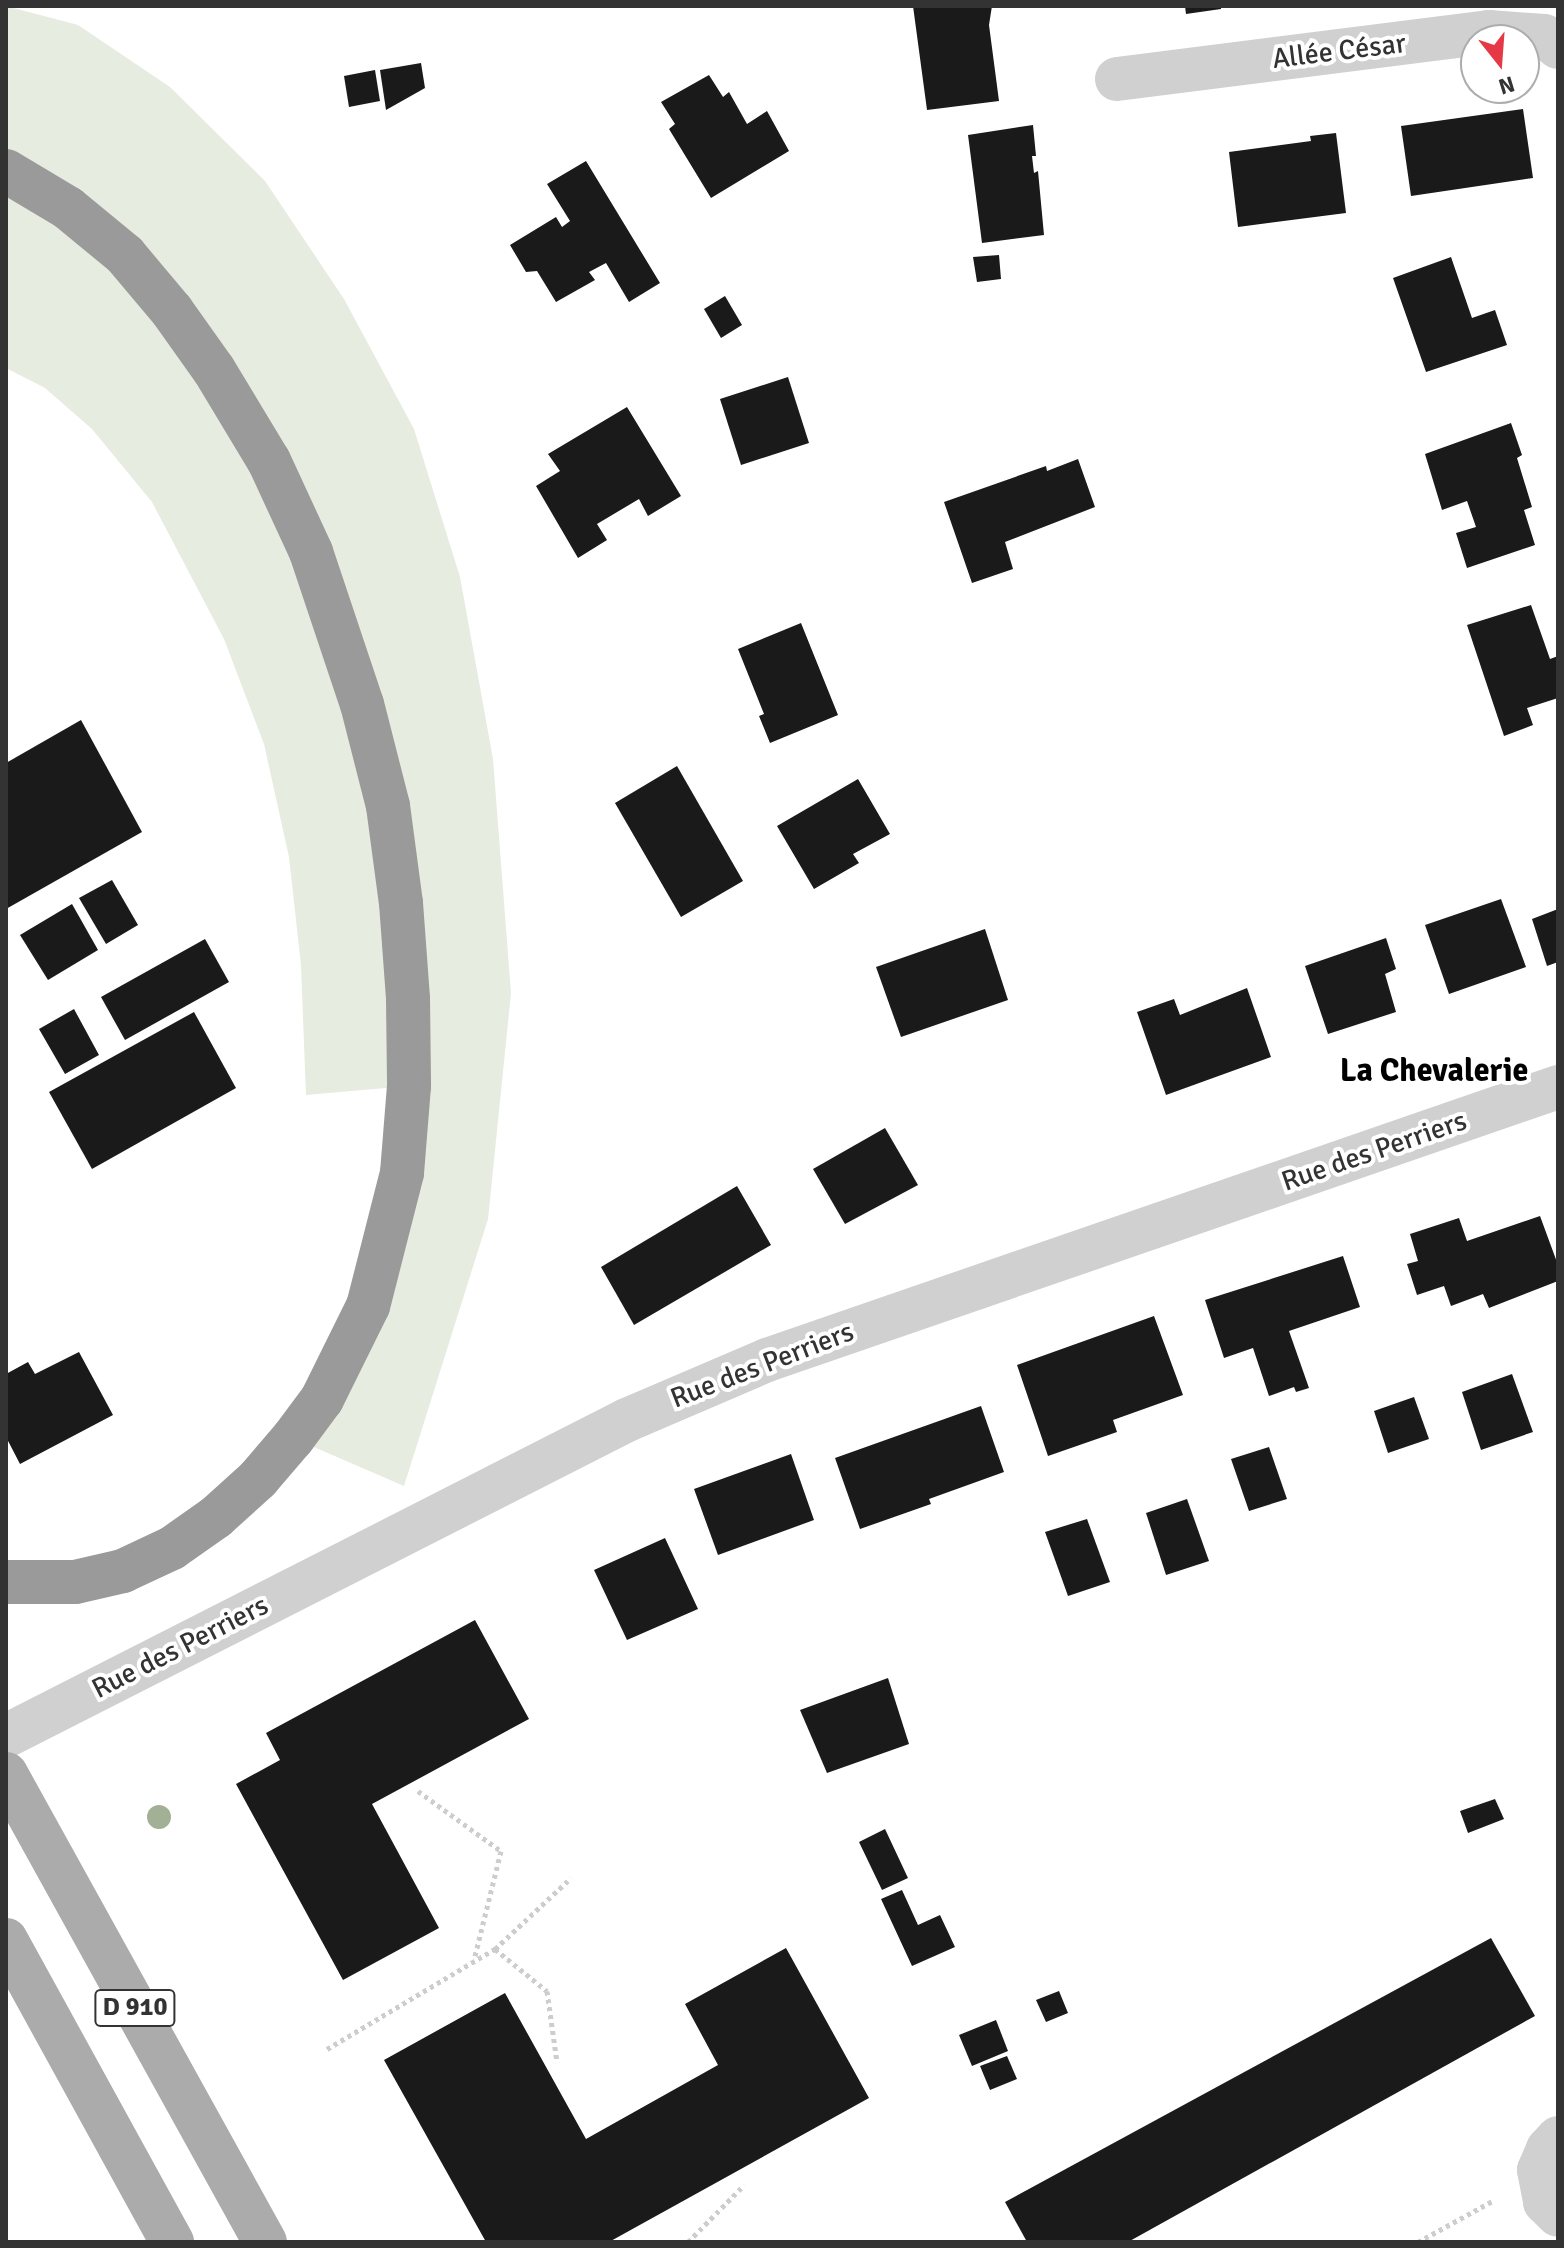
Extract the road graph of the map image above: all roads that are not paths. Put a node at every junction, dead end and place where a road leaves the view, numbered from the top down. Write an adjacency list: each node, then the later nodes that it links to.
1 (1558, 47): 2 (street, Allée César)
2 (1117, 79)
3 (6, 171): 5 (highway)
4 (1558, 1087): 6 (street, Rue des Perriers)
5 (6, 1582)
6 (6, 1736)
7 (6, 1774): 13 (main road, D 910)
8 (6, 1940): 12 (main road, D 910)
9 (1558, 2138): 10 (street)
10 (1549, 2197)
11 (1558, 2235): 14 (street)
12 (172, 2242)
13 (265, 2242)
14 (1547, 2242)

